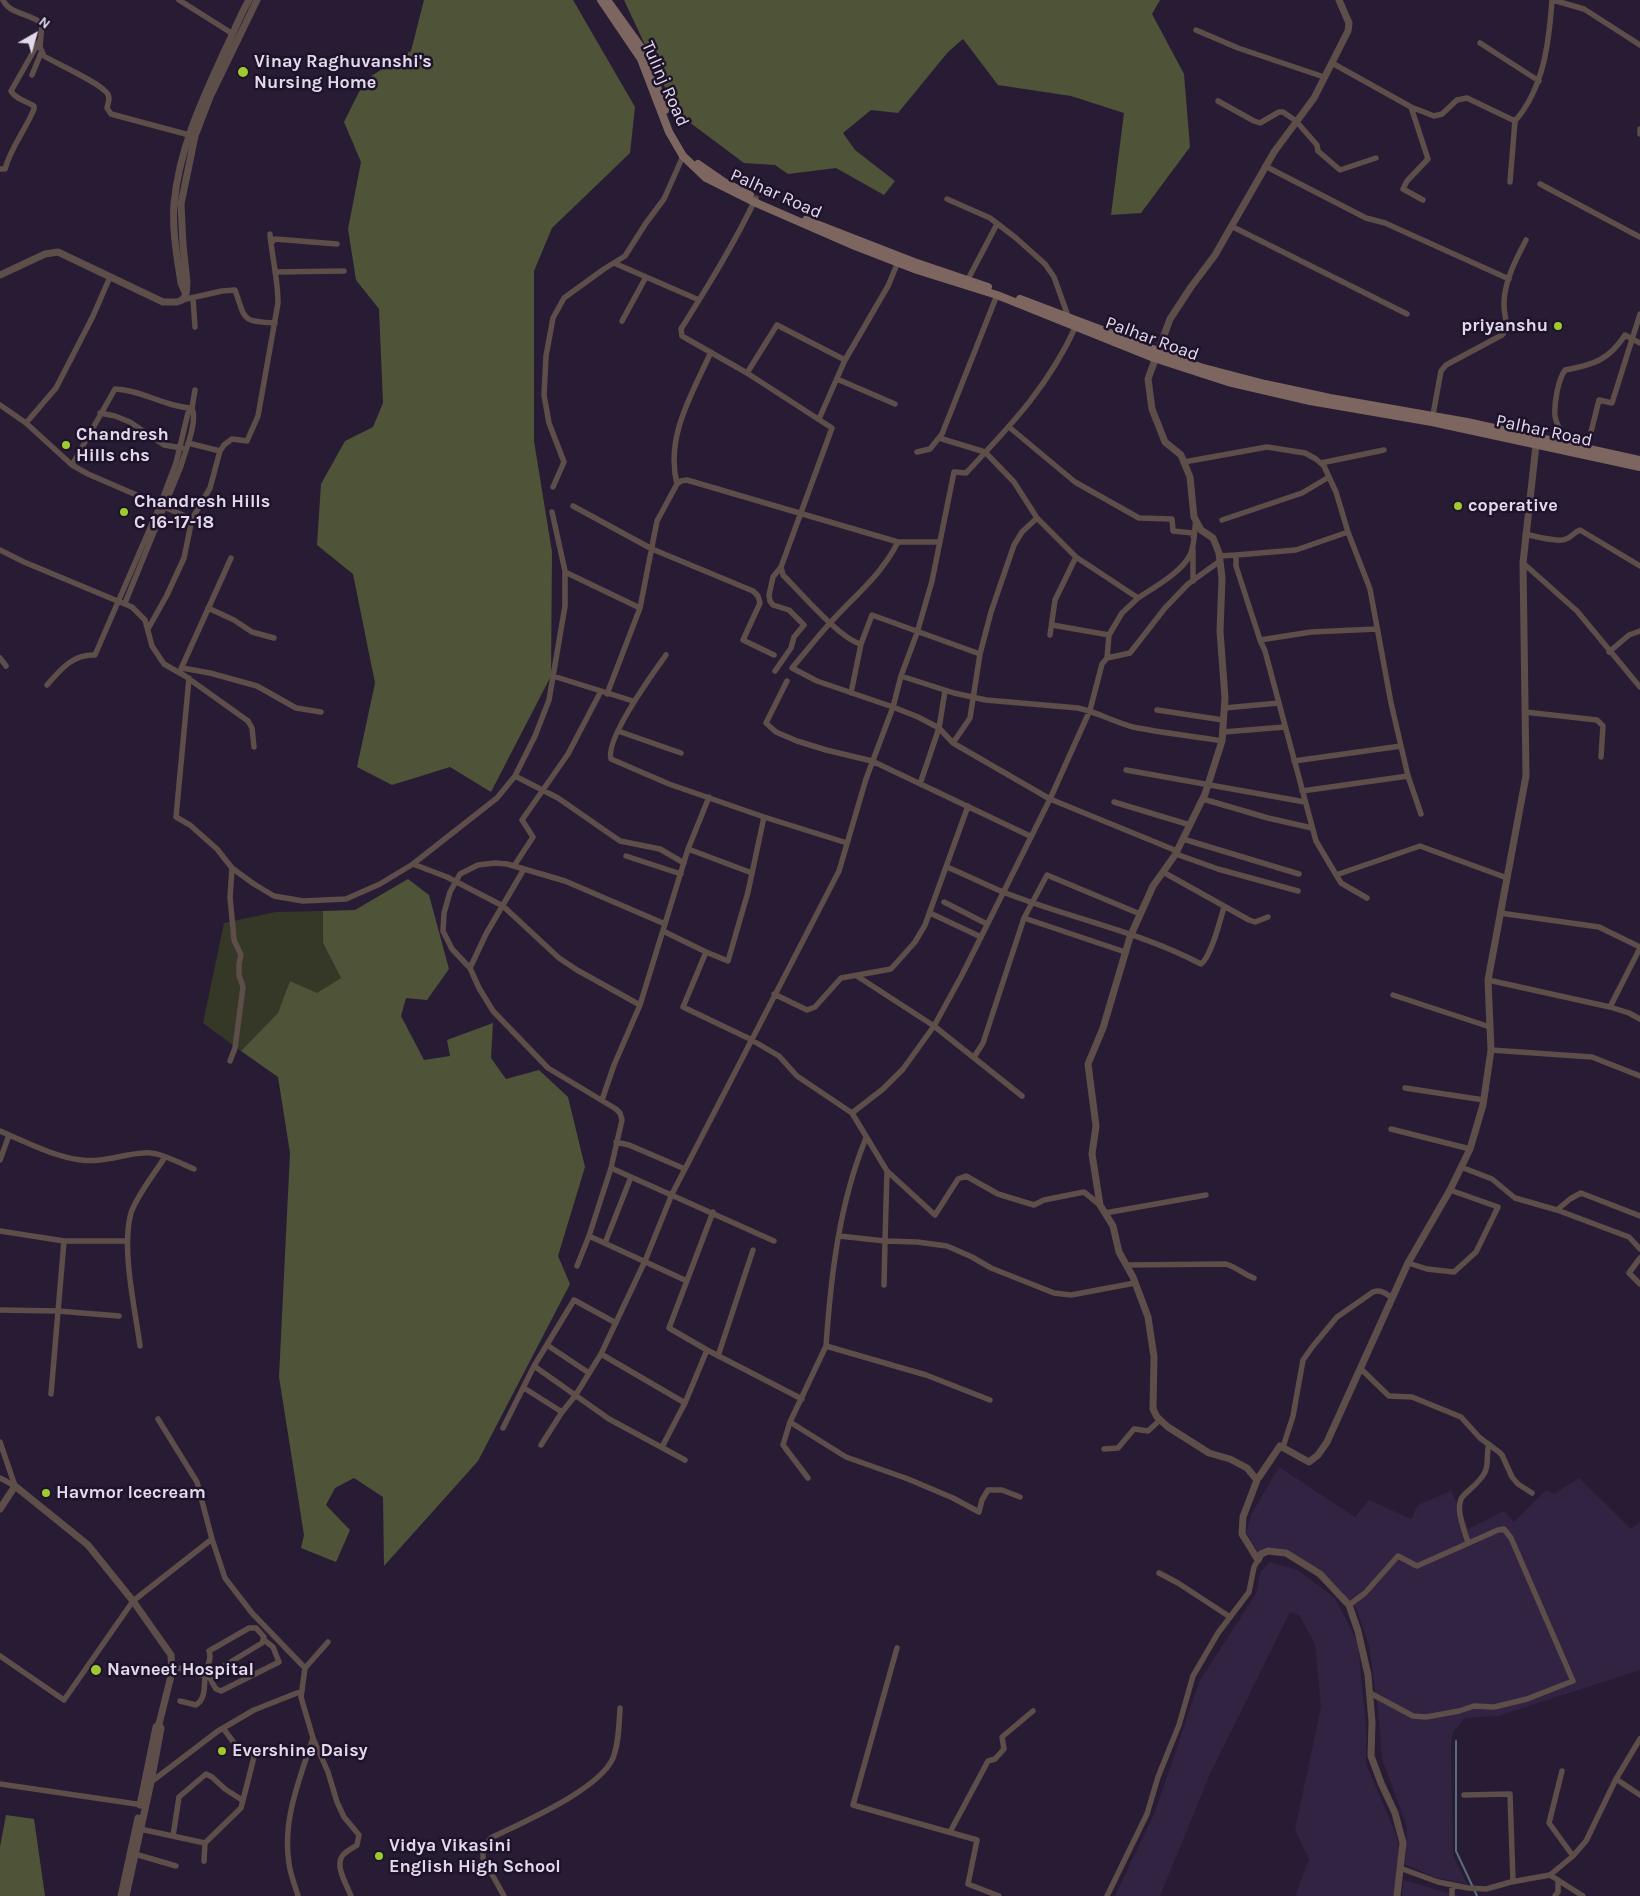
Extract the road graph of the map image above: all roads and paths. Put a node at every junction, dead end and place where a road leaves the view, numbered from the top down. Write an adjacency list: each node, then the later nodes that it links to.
1 (3, 0): 11 (street)
2 (180, 0): 10 (street)
3 (249, 0): 10 (street)
4 (256, 0): 25 (street)
5 (601, 0): 26 (main road, Tulinj Road)
6 (607, 0): 26 (main road, Tulinj Road)
7 (1339, 0): 15 (street)
8 (1552, 0): 13 (street); 18 (street)
9 (1196, 30): 17 (street)
10 (233, 34): 25 (street)
11 (42, 39): 14 (street); 29 (street)
12 (1480, 42): 18 (street)
13 (1640, 45)
14 (41, 53): 16 (street); 25 (street)
15 (1332, 63): 17 (street); 20 (street)
16 (32, 75)
17 (1324, 77): 21 (street)
18 (1538, 81): 22 (street)
19 (1218, 101): 21 (street)
20 (1411, 107): 22 (street); 34 (street)
21 (1296, 121): 27 (street); 28 (street)
22 (1515, 121): 30 (street)
23 (1640, 129): 24 (street)
24 (1640, 134)
25 (192, 135): 53 (street)
26 (685, 155): 33 (main road, Palhar Road); 42 (street)
27 (1376, 158)
28 (1265, 166): 36 (street); 49 (street)
29 (0, 169)
30 (1510, 182)
31 (1540, 184): 38 (street)
32 (947, 199): 35 (street)
33 (755, 200): 43 (main road, Palhar Road); 50 (main road, Palhar Road); 54 (street)
34 (1423, 200)
35 (997, 224): 50 (street); 57 (street)
36 (1231, 226): 55 (street); 65 (street)
37 (270, 234): 40 (street)
38 (1640, 237)
39 (1526, 240): 49 (street)
40 (271, 243): 41 (street); 45 (street)
41 (337, 244)
42 (614, 262): 48 (street); 94 (street)
43 (898, 262): 50 (main road, Palhar Road); 66 (street)
44 (344, 271): 45 (street)
45 (275, 272): 59 (street)
46 (0, 275): 47 (street)
47 (110, 277): 53 (street); 76 (street)
48 (646, 277): 54 (street); 58 (street)
49 (1509, 279): 75 (street)
50 (966, 282): 51 (main road, Palhar Road); 57 (main road, Palhar Road)
51 (997, 295): 60 (main road, Palhar Road); 78 (street)
52 (193, 298): 53 (street); 59 (street); 61 (street)
53 (182, 300)
54 (699, 300): 64 (street)
55 (1407, 314)
56 (1640, 314): 62 (street)
57 (1068, 316): 65 (main road, Palhar Road)
58 (622, 321)
59 (275, 323): 83 (street)
60 (1076, 326): 65 (main road, Palhar Road); 77 (street)
61 (195, 327)
62 (1633, 338): 63 (street); 79 (street); 84 (street)
63 (1640, 344)
64 (711, 352): 67 (street); 93 (street)
65 (1156, 354): 75 (main road, Palhar Road); 88 (street)
66 (845, 360): 67 (street); 68 (street)
67 (747, 373): 74 (street)
68 (837, 379): 70 (street); 74 (street)
69 (195, 390): 72 (street)
70 (895, 404)
71 (0, 405): 76 (street)
72 (192, 408): 73 (street); 81 (street); 81 (street)
73 (100, 413): 81 (street); 90 (street)
74 (819, 419): 98 (street)
75 (1432, 419): 79 (main road, Palhar Road); 80 (main road, Palhar Road)
76 (26, 423): 90 (street)
77 (1009, 427): 86 (street); 104 (street)
78 (939, 438): 85 (street); 86 (street)
79 (1562, 442): 84 (main road, Palhar Road)
80 (1536, 445): 84 (main road, Palhar Road); 105 (street)
81 (185, 446): 83 (street); 95 (street)
82 (1384, 450): 89 (street)
83 (220, 451): 100 (street)
84 (1587, 451): 87 (main road, Palhar Road); 91 (main road, Palhar Road)
85 (917, 452)
86 (985, 452): 99 (street); 107 (street)
87 (1640, 460)
88 (1184, 462): 89 (street); 101 (street)
89 (1321, 464): 92 (street)
90 (72, 465): 95 (street)
91 (1640, 467)
92 (1329, 477): 102 (street); 103 (street)
93 (676, 484): 98 (street); 108 (street)
94 (553, 487)
95 (162, 506): 100 (street); 120 (street)
96 (573, 506): 108 (street)
97 (552, 512): 117 (street)
98 (801, 514): 106 (street); 116 (street)
99 (1037, 518): 111 (street); 135 (street)
100 (192, 520): 125 (street)
101 (1196, 520): 104 (street); 113 (street)
102 (1222, 520)
103 (1348, 532): 110 (street); 126 (street)
104 (1194, 533): 118 (street); 119 (street)
105 (1525, 534): 114 (street); 115 (street)
106 (898, 542): 107 (street); 123 (street)
107 (940, 542): 128 (street)
108 (652, 549): 122 (street); 137 (street)
109 (0, 550): 120 (street)
110 (1236, 555): 113 (street); 132 (street)
111 (1076, 557): 119 (street); 124 (street)
112 (231, 558): 121 (street)
113 (1220, 559): 118 (street); 157 (street)
114 (1523, 562): 134 (street); 161 (street)
115 (1640, 566)
116 (781, 567): 123 (street); 142 (street)
117 (565, 572): 122 (street); 143 (street)
118 (1193, 581): 139 (street)
119 (1138, 598): 130 (street)
120 (122, 602): 125 (street); 147 (street)
121 (208, 608): 131 (street); 141 (street)
122 (640, 608): 152 (street)
123 (831, 622): 133 (street); 151 (street)
124 (1052, 625): 129 (street); 130 (street)
125 (148, 629): 141 (street)
126 (1377, 629): 132 (street); 169 (street)
127 (1640, 631): 134 (street)
128 (917, 633): 133 (street); 135 (street); 144 (street)
129 (1050, 635)
130 (1109, 635): 139 (street)
131 (274, 638)
132 (1260, 640): 155 (street)
133 (861, 644): 151 (street)
134 (1609, 652): 148 (street)
135 (980, 654): 153 (street)
136 (666, 655): 154 (street)
137 (774, 655)
138 (0, 658): 140 (street)
139 (1107, 658): 158 (street)
140 (6, 666)
141 (180, 670): 145 (street); 160 (street)
142 (775, 671)
143 (553, 676): 150 (street); 176 (street)
144 (901, 676): 149 (street); 156 (street)
145 (189, 678): 170 (street); 202 (street)
146 (786, 681): 173 (street)
147 (47, 684)
148 (1640, 687)
149 (945, 690): 153 (street); 164 (street)
150 (601, 691): 152 (street); 180 (street)
151 (851, 693): 156 (street)
152 (608, 694): 154 (street)
153 (974, 698): 158 (street); 168 (street)
154 (633, 701): 165 (street)
155 (1279, 703): 157 (street); 163 (street)
156 (893, 707): 164 (street); 173 (street)
157 (1224, 708): 162 (street)
158 (1090, 710): 167 (street); 183 (street)
159 (1157, 710): 162 (street)
160 (321, 712)
161 (1525, 712): 172 (street); 209 (street)
162 (1224, 720): 166 (street)
163 (1285, 727): 166 (street); 174 (street)
164 (939, 728): 168 (street); 178 (street)
165 (618, 731): 171 (street); 182 (street)
166 (1223, 732): 167 (street)
167 (1222, 741): 179 (street)
168 (953, 743): 183 (street)
169 (1401, 746): 174 (street); 177 (street)
170 (254, 747)
171 (681, 753)
172 (1601, 758)
173 (872, 761): 178 (street); 194 (street)
174 (1294, 761): 181 (street)
175 (1126, 770): 179 (street)
176 (515, 776): 180 (street); 199 (street)
177 (1408, 776): 181 (street); 188 (street)
178 (920, 784): 187 (street)
179 (1208, 784): 184 (street); 186 (street)
180 (543, 790): 198 (street); 200 (street)
181 (1302, 791): 186 (street)
182 (709, 797): 189 (street); 195 (street)
183 (1050, 799): 192 (street); 196 (street)
184 (1203, 799): 190 (street); 191 (street)
185 (1114, 802): 190 (street)
186 (1305, 802): 191 (street)
187 (968, 806): 192 (street); 201 (street)
188 (1421, 814)
189 (762, 816): 194 (street); 205 (street)
190 (1190, 825): 193 (street)
191 (1312, 828): 208 (street)
192 (1030, 836): 212 (street)
193 (1183, 839): 196 (street); 207 (street)
194 (847, 843): 234 (street)
195 (688, 849): 198 (street); 205 (street)
196 (1176, 852): 204 (street); 211 (street)
197 (626, 856): 206 (street)
198 (684, 863): 206 (street)
199 (413, 864): 202 (street); 210 (street)
200 (514, 866): 203 (street); 210 (street)
201 (947, 867): 212 (street); 218 (street)
202 (232, 868): 244 (street)
203 (524, 869): 216 (street); 223 (street)
204 (1163, 872): 217 (street); 220 (street)
205 (752, 873): 229 (street)
206 (681, 874): 223 (street)
207 (1300, 874)
208 (1336, 875): 209 (street); 213 (street)
209 (1507, 878): 219 (street)
210 (455, 881): 216 (street); 231 (street)
211 (1298, 891)
212 (1003, 892): 215 (street); 224 (street)
213 (1367, 898)
214 (944, 902): 224 (street)
215 (1032, 902): 220 (street); 222 (street); 226 (street)
216 (503, 906): 231 (street); 236 (street)
217 (1224, 907): 221 (street); 226 (street)
218 (930, 912): 227 (street); 232 (street)
219 (1500, 913): 228 (street); 233 (street)
220 (1140, 914): 226 (street)
221 (1268, 917)
222 (1024, 918): 230 (street); 243 (street)
223 (665, 924): 225 (street)
224 (987, 924): 227 (street)
225 (663, 931): 229 (street); 236 (street)
226 (1131, 934): 230 (street)
227 (981, 937): 239 (street)
228 (1640, 947): 237 (street)
229 (706, 952): 241 (street)
230 (1125, 952): 268 (street)
231 (470, 968): 248 (street)
232 (858, 976): 234 (street); 239 (street)
233 (1488, 980): 237 (street); 240 (street)
234 (774, 994): 241 (street)
235 (1393, 995): 240 (street)
236 (640, 1005): 248 (street)
237 (1610, 1007): 238 (street)
238 (1640, 1019)
239 (934, 1026): 243 (street); 250 (street)
240 (1490, 1027): 242 (street)
241 (750, 1039): 250 (street); 262 (street)
242 (1491, 1050): 245 (street); 249 (street)
243 (974, 1057): 247 (street)
244 (230, 1061)
245 (1640, 1076)
246 (1405, 1088): 249 (street)
247 (1022, 1096)
248 (602, 1100): 255 (street)
249 (1484, 1100): 256 (street)
250 (852, 1113): 254 (street)
251 (1391, 1129): 256 (street)
252 (0, 1131): 253 (street)
253 (9, 1135): 257 (street); 258 (street)
254 (866, 1138): 263 (street); 275 (street)
255 (616, 1142): 260 (street); 262 (street)
256 (1470, 1149): 259 (street)
257 (165, 1157): 261 (street); 277 (street)
258 (0, 1160)
259 (1462, 1167): 265 (street); 269 (street)
260 (611, 1168): 264 (street); 274 (street)
261 (194, 1169)
262 (684, 1169): 266 (street)
263 (887, 1171): 268 (street); 279 (street)
264 (631, 1177): 266 (street); 280 (street)
265 (1450, 1190): 285 (street); 285 (street)
266 (672, 1194): 270 (street); 284 (street)
267 (1206, 1195): 271 (street)
268 (1100, 1205): 271 (street)
269 (1557, 1210): 272 (street); 281 (street)
270 (713, 1212): 278 (street); 289 (street)
271 (1105, 1213): 286 (street)
272 (1640, 1216)
273 (0, 1232): 276 (street)
274 (589, 1236): 280 (street); 287 (street)
275 (839, 1236): 279 (street); 300 (street)
276 (64, 1241): 277 (street); 295 (street)
277 (126, 1241): 299 (street)
278 (774, 1241)
279 (885, 1241): 290 (street); 291 (street)
280 (605, 1243): 284 (street)
281 (1640, 1249)
282 (753, 1250): 303 (street)
283 (1640, 1258): 292 (street)
284 (645, 1261): 289 (street); 297 (street)
285 (1408, 1263): 293 (street)
286 (1126, 1265): 288 (street); 290 (street)
287 (577, 1266)
288 (1254, 1278)
289 (687, 1281): 301 (street)
290 (1136, 1283): 315 (street)
291 (884, 1284)
292 (1640, 1284)
293 (1393, 1298): 305 (street); 322 (street)
294 (0, 1310): 295 (street)
295 (58, 1311): 296 (street); 308 (street)
296 (119, 1316)
297 (616, 1323): 298 (street); 302 (street)
298 (547, 1345): 304 (street); 306 (street)
299 (140, 1346)
300 (826, 1346): 310 (street); 311 (street)
301 (707, 1350): 303 (street); 312 (street)
302 (601, 1354): 306 (street); 312 (street)
303 (718, 1356): 310 (street)
304 (534, 1366): 307 (street); 309 (street)
305 (1360, 1368): 319 (street); 322 (street)
306 (589, 1373): 309 (street)
307 (524, 1388): 313 (street); 317 (street)
308 (51, 1394)
309 (575, 1396): 313 (street); 321 (street)
310 (802, 1398): 316 (street)
311 (990, 1400)
312 (684, 1403): 321 (street)
313 (562, 1412): 320 (street)
314 (158, 1419): 332 (street)
315 (1160, 1420): 323 (street); 327 (street)
316 (790, 1422): 326 (street); 330 (street)
317 (503, 1428)
318 (0, 1442): 328 (street)
319 (1489, 1444): 329 (street); 333 (street)
320 (541, 1445)
321 (662, 1447): 324 (street)
322 (1283, 1448): 327 (street)
323 (1104, 1449)
324 (686, 1460)
325 (0, 1478): 328 (street)
326 (808, 1478)
327 (1256, 1480): 334 (street)
328 (15, 1486): 331 (street); 336 (street)
329 (1532, 1493)
330 (1020, 1497)
331 (0, 1509)
332 (212, 1539): 336 (street); 344 (street)
333 (1468, 1543): 337 (street); 347 (street)
334 (1258, 1560): 337 (street); 338 (street)
335 (1159, 1573): 338 (street)
336 (133, 1601): 342 (street); 343 (street)
337 (1349, 1605): 347 (street)
338 (1230, 1617): 376 (street)
339 (264, 1640): 345 (street); 345 (street); 345 (street)
340 (328, 1642): 344 (street)
341 (897, 1648): 364 (street)
342 (0, 1656)
343 (172, 1666): 345 (street); 351 (street)
344 (305, 1668): 346 (street)
345 (207, 1676): 348 (street)
346 (302, 1692): 352 (street); 353 (street)
347 (1370, 1693): 371 (street)
348 (180, 1701)
349 (620, 1708): 382 (street)
350 (1033, 1711): 364 (street)
351 (159, 1724): 357 (street); 362 (street)
352 (223, 1728): 357 (street); 361 (street)
353 (313, 1738): 380 (street); 381 (street)
354 (1640, 1740): 356 (street)
355 (1562, 1771): 368 (street)
356 (1616, 1779): 360 (street); 368 (street)
357 (151, 1782): 362 (street)
358 (0, 1784): 362 (street)
359 (1464, 1795): 374 (street)
360 (1640, 1795)
361 (242, 1800): 365 (street); 366 (street)
362 (143, 1805): 363 (street); 378 (street)
363 (140, 1828): 365 (street); 367 (street)
364 (950, 1832): 383 (street)
365 (173, 1836): 366 (street)
366 (205, 1843): 369 (street)
367 (135, 1854): 370 (street); 379 (street)
368 (1573, 1856): 372 (street)
369 (204, 1861)
370 (176, 1866)
371 (1400, 1868): 375 (street); 385 (street)
372 (1550, 1875): 373 (street); 374 (street)
373 (1558, 1880): 377 (street); 387 (street)
374 (1513, 1882): 375 (street)
375 (1452, 1886): 386 (street)
376 (1108, 1894): 384 (street)
377 (1557, 1895)
378 (120, 1896)
379 (126, 1896)
380 (298, 1896)
381 (351, 1896)
382 (504, 1896)
383 (999, 1896)
384 (1116, 1896)
385 (1397, 1896)
386 (1452, 1896)
387 (1583, 1896)

